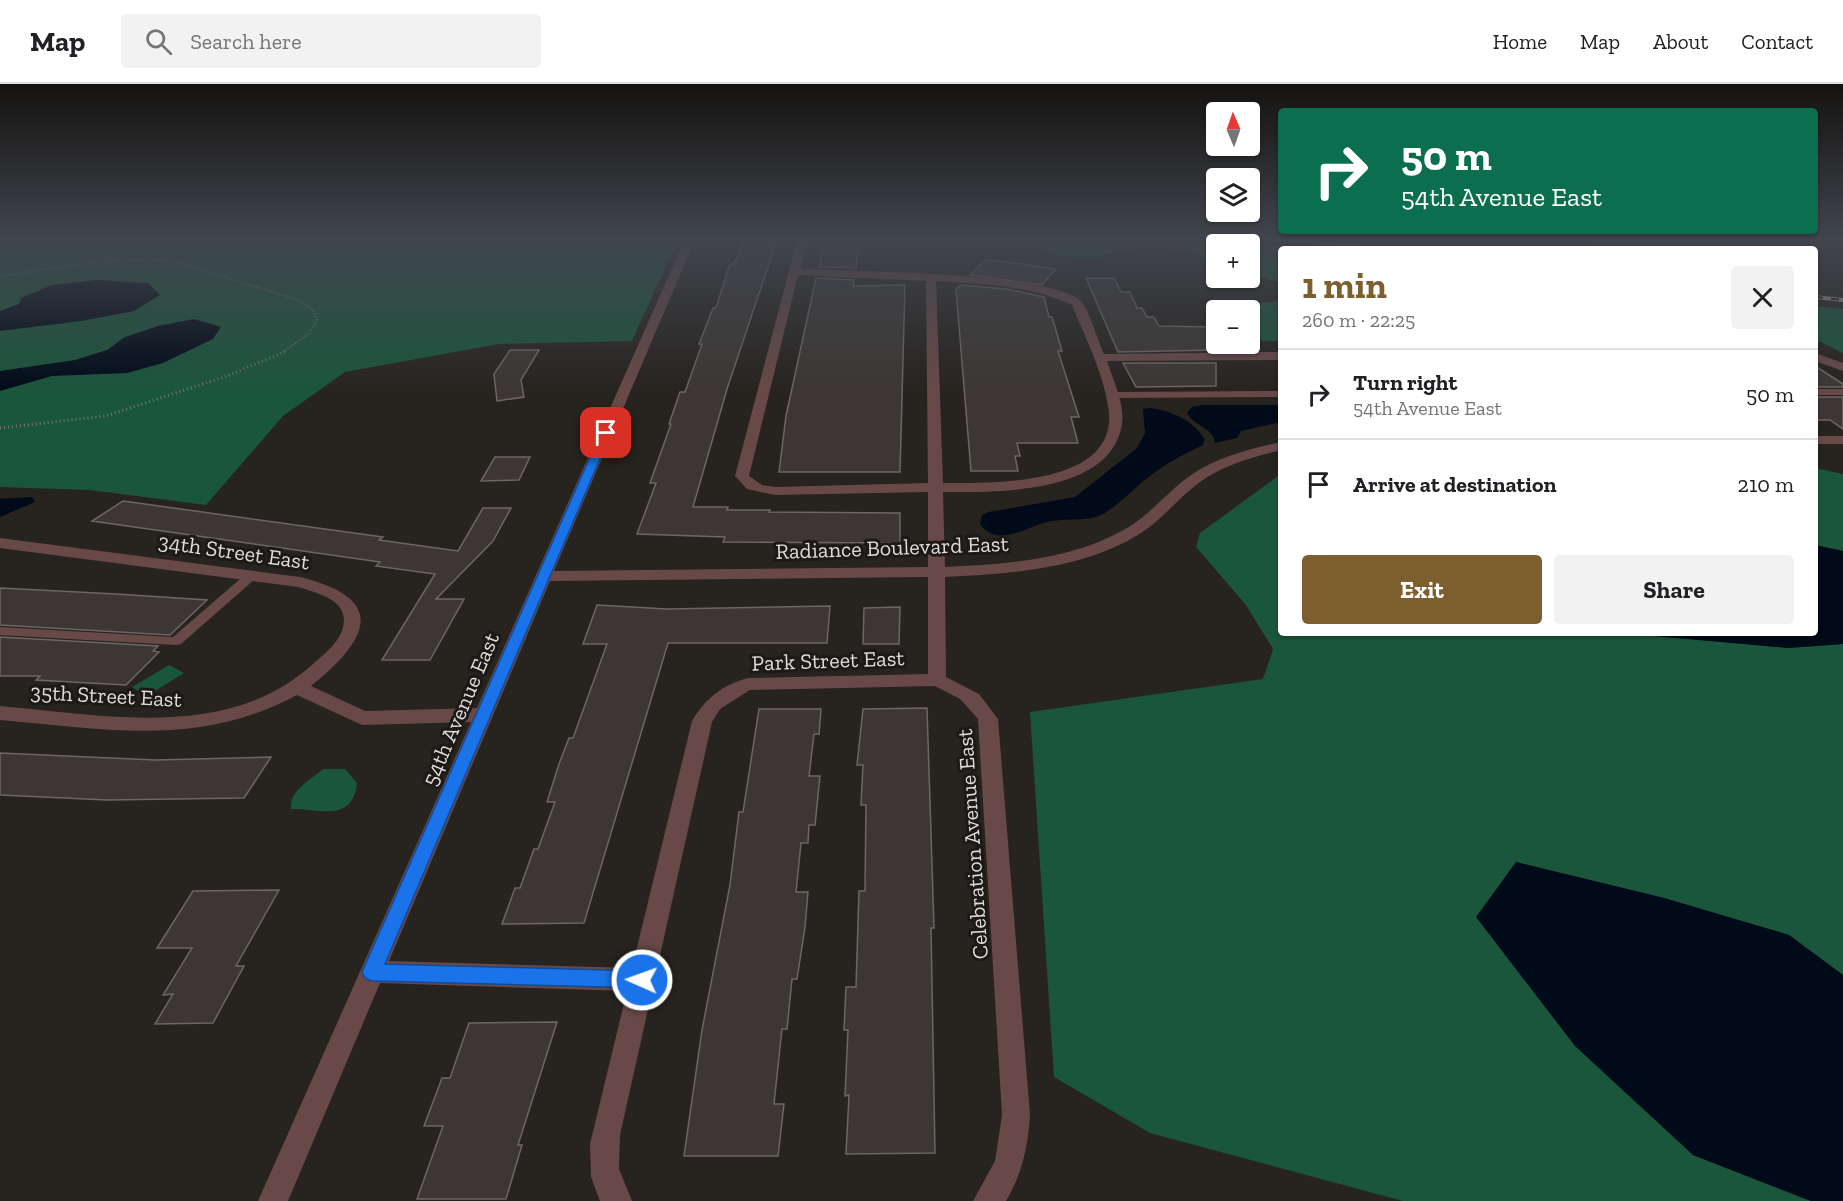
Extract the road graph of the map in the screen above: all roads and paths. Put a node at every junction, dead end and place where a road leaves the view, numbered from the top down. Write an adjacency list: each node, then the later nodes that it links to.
1 (263, 289): 14 (path)
2 (668, 289): 22 (street, 54th Avenue East)
3 (789, 289): 18 (street)
4 (931, 289): 18 (street)
5 (1021, 289): 7 (street)
6 (1278, 356): 7 (street)
7 (1099, 358): 13 (street)
8 (1818, 358): 9 (street)
9 (1843, 367)
10 (1818, 392): 11 (lane)
11 (1843, 392)
12 (1278, 394): 13 (lane)
13 (1111, 395): 18 (street)
14 (0, 428)
15 (1818, 440): 16 (street)
16 (1843, 440)
17 (1278, 447): 20 (street, Radiance Boulevard East)
18 (934, 487): 20 (street)
19 (0, 543): 21 (street, 34th Street East)
20 (938, 572): 22 (street, Radiance Boulevard East); 24 (street)
21 (251, 576): 23 (lane); 25 (street, 34th Street East)
22 (544, 576): 27 (street, 54th Avenue East)
23 (0, 631)
24 (936, 680): 29 (street, Park Street East); 30 (street, Celebration Avenue East)
25 (297, 687): 26 (street, 35th Street East); 27 (street)
26 (0, 713)
27 (483, 715): 28 (street, 54th Avenue East)
28 (372, 972): 29 (street); 32 (street, 54th Avenue East)
29 (642, 980): 31 (street)
30 (996, 1191)
31 (616, 1199)
32 (273, 1201)

